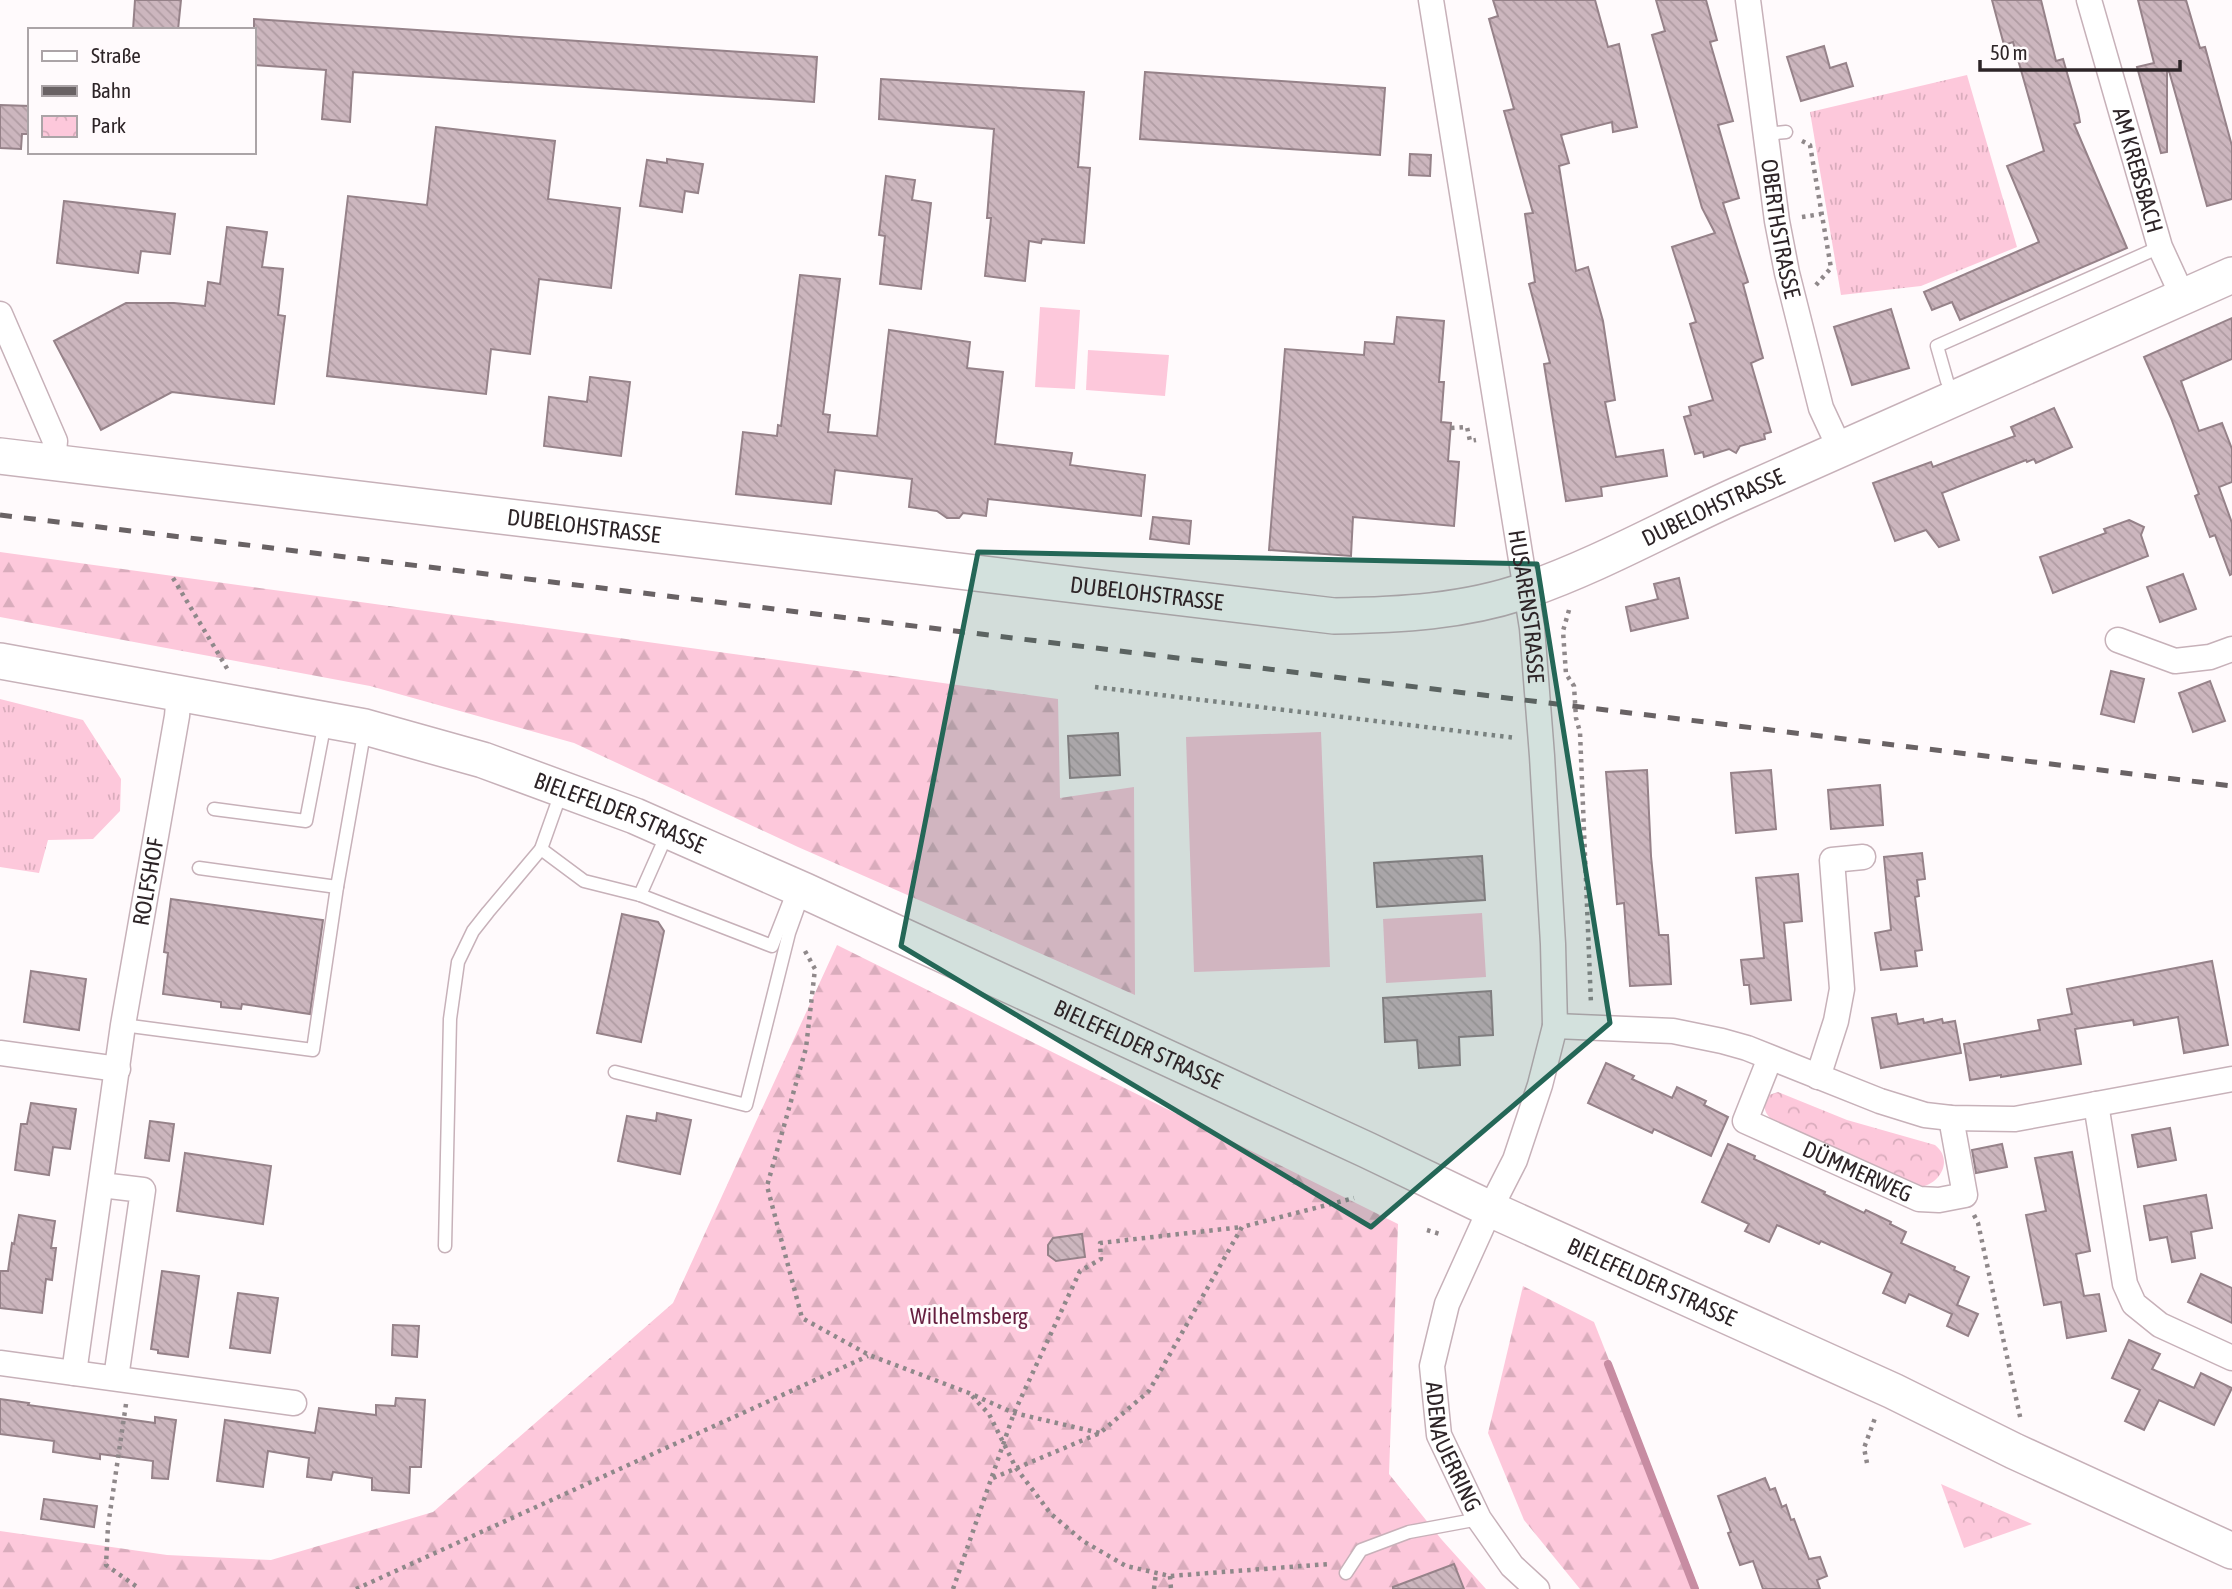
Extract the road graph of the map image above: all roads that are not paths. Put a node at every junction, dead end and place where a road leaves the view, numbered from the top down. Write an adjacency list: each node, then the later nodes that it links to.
1 (1431, 0): 12 (street, HUSARENSTRASSE)
2 (1748, 0): 9 (street, OBERTHSTRASSE)
3 (2089, 0): 4 (street, AM KREBSBACH)
4 (2160, 247): 6 (street, AM KREBSBACH); 8 (lane)
5 (2232, 275): 6 (main road, DUBELOHSTRASSE)
6 (2183, 297): 8 (main road, DUBELOHSTRASSE)
7 (0, 314): 11 (street)
8 (1956, 400): 9 (main road, DUBELOHSTRASSE)
9 (1841, 451): 12 (main road, DUBELOHSTRASSE)
10 (0, 456): 11 (main road, DUBELOHSTRASSE)
11 (52, 463): 12 (main road, DUBELOHSTRASSE)
12 (1526, 590): 29 (street, HUSARENSTRASSE)
13 (2118, 640): 14 (street)
14 (2232, 649)
15 (0, 661): 16 (main road, BIELEFELDER STRASSE)
16 (179, 693): 17 (main road, BIELEFELDER STRASSE); 28 (street, ROLFSHOF)
17 (326, 719): 18 (main road, BIELEFELDER STRASSE); 20 (lane)
18 (365, 727): 19 (main road, BIELEFELDER STRASSE); 25 (lane)
19 (562, 790): 21 (main road, BIELEFELDER STRASSE); 22 (lane)
20 (214, 809)
21 (668, 831): 26 (main road, BIELEFELDER STRASSE); 27 (lane)
22 (541, 849): 27 (lane); 40 (lane)
23 (1863, 858): 34 (street)
24 (199, 868): 25 (lane)
25 (337, 887): 28 (lane)
26 (800, 888): 27 (lane); 33 (lane); 39 (main road, BIELEFELDER STRASSE)
27 (640, 895)
28 (123, 1025): 32 (street, ROLFSHOF)
29 (1555, 1026): 31 (street); 39 (street, HUSARENSTRASSE)
30 (0, 1053): 32 (street)
31 (1770, 1058): 34 (street); 37 (street, DÜMMERWEG)
32 (118, 1069): 38 (street, ROLFSHOF)
33 (615, 1072)
34 (1818, 1077): 37 (street)
35 (2232, 1079): 36 (street)
36 (2096, 1104): 37 (street); 41 (street)
37 (1951, 1118)
38 (101, 1185): 43 (street, ROLFSHOF); 44 (street)
39 (1490, 1209): 46 (street, ADENAUERRING); 47 (main road, BIELEFELDER STRASSE)
40 (445, 1246)
41 (2232, 1358)
42 (0, 1363): 43 (street)
43 (74, 1373): 44 (street)
44 (123, 1378): 45 (street)
45 (294, 1403)
46 (1479, 1518): 48 (lane); 49 (street, ADENAUERRING)
47 (2232, 1552)
48 (1349, 1567)
49 (1537, 1589)

